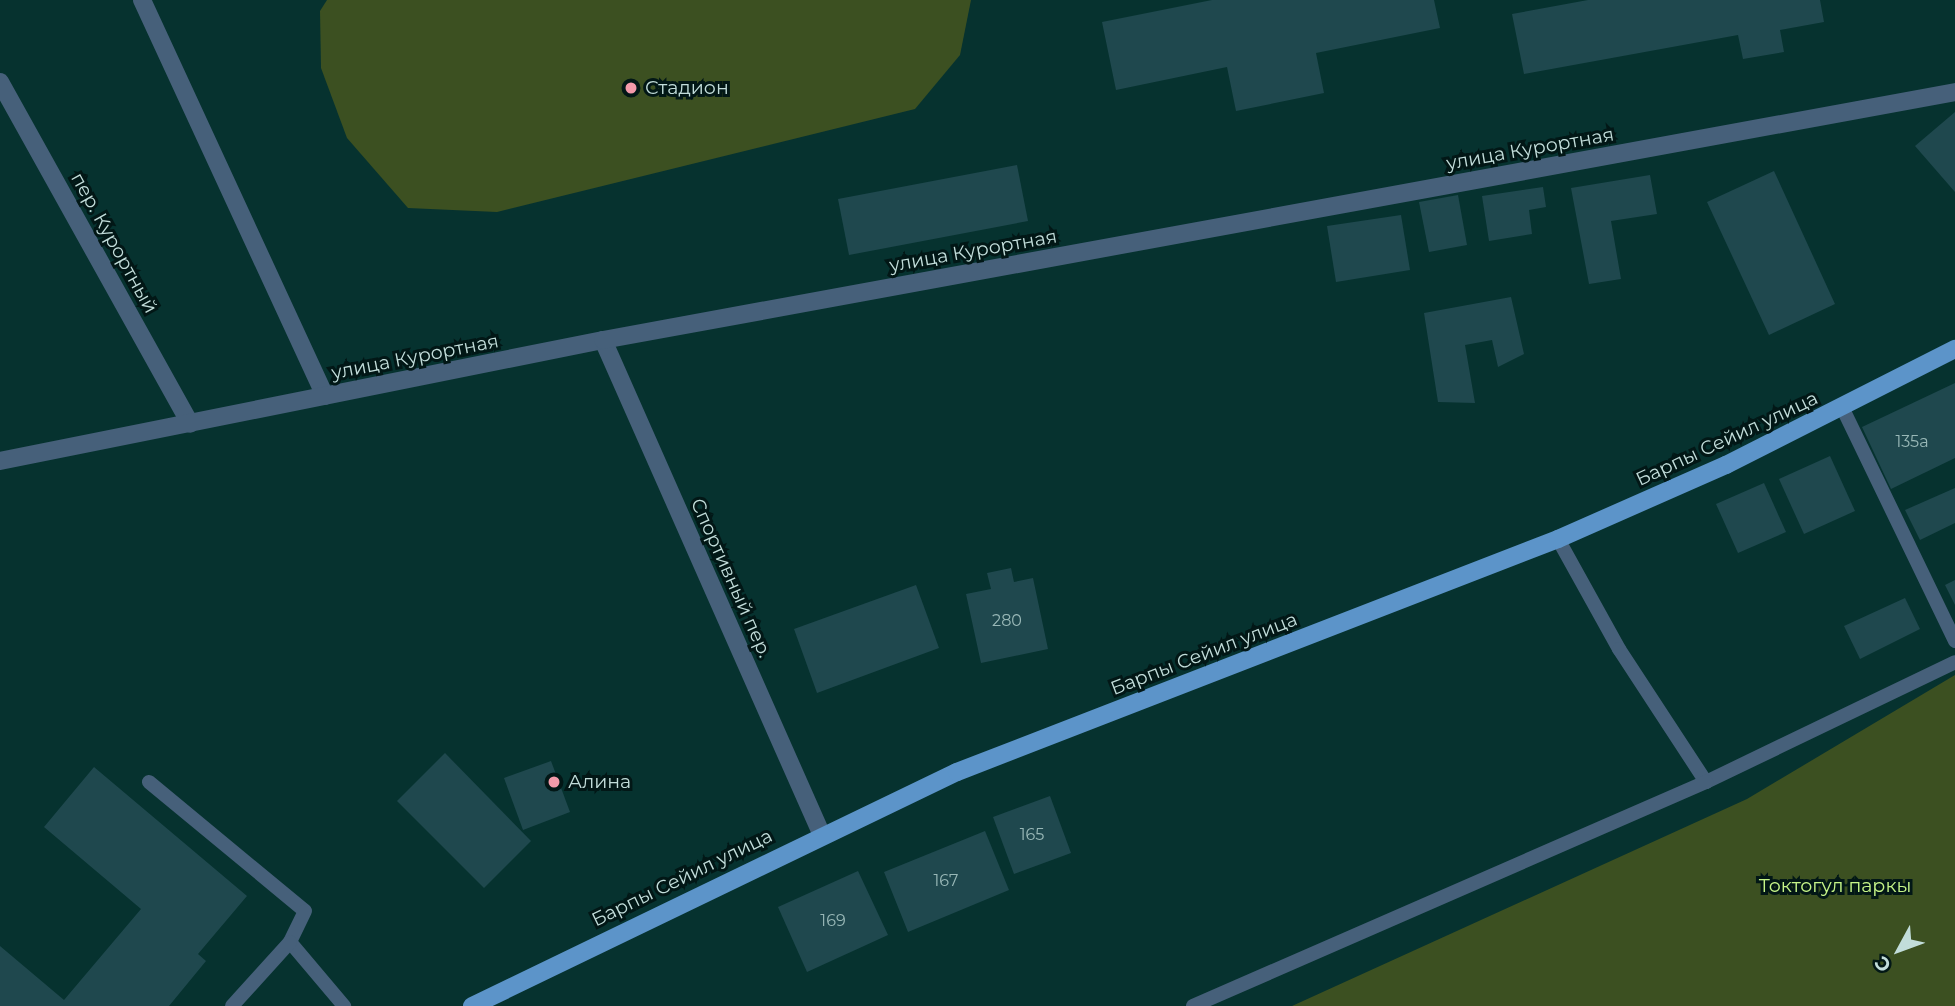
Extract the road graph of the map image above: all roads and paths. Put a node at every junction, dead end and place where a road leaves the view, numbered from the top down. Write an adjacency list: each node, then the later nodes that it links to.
1 (142, 0): 6 (street)
2 (0, 82): 8 (street, пер. Курортный)
3 (1955, 92): 4 (street, улица Курортная)
4 (603, 340): 6 (street, улица Курортная); 15 (street, Спортивный пер.)
5 (1955, 349): 7 (main road, Барпы Сейил улица)
6 (325, 396): 8 (street, улица Курортная)
7 (1842, 407): 10 (main road, Барпы Сейил улица); 11 (lane)
8 (190, 424): 9 (street, улица Курортная)
9 (0, 461)
10 (1558, 539): 14 (lane); 15 (main road, Барпы Сейил улица)
11 (1955, 641)
12 (1955, 662): 14 (lane)
13 (149, 782): 16 (lane)
14 (1706, 782): 20 (lane)
15 (821, 833): 19 (main road, Барпы Сейил улица)
16 (290, 942): 17 (lane); 18 (lane)
17 (232, 1006)
18 (344, 1006)
19 (472, 1006)
20 (1193, 1006)

